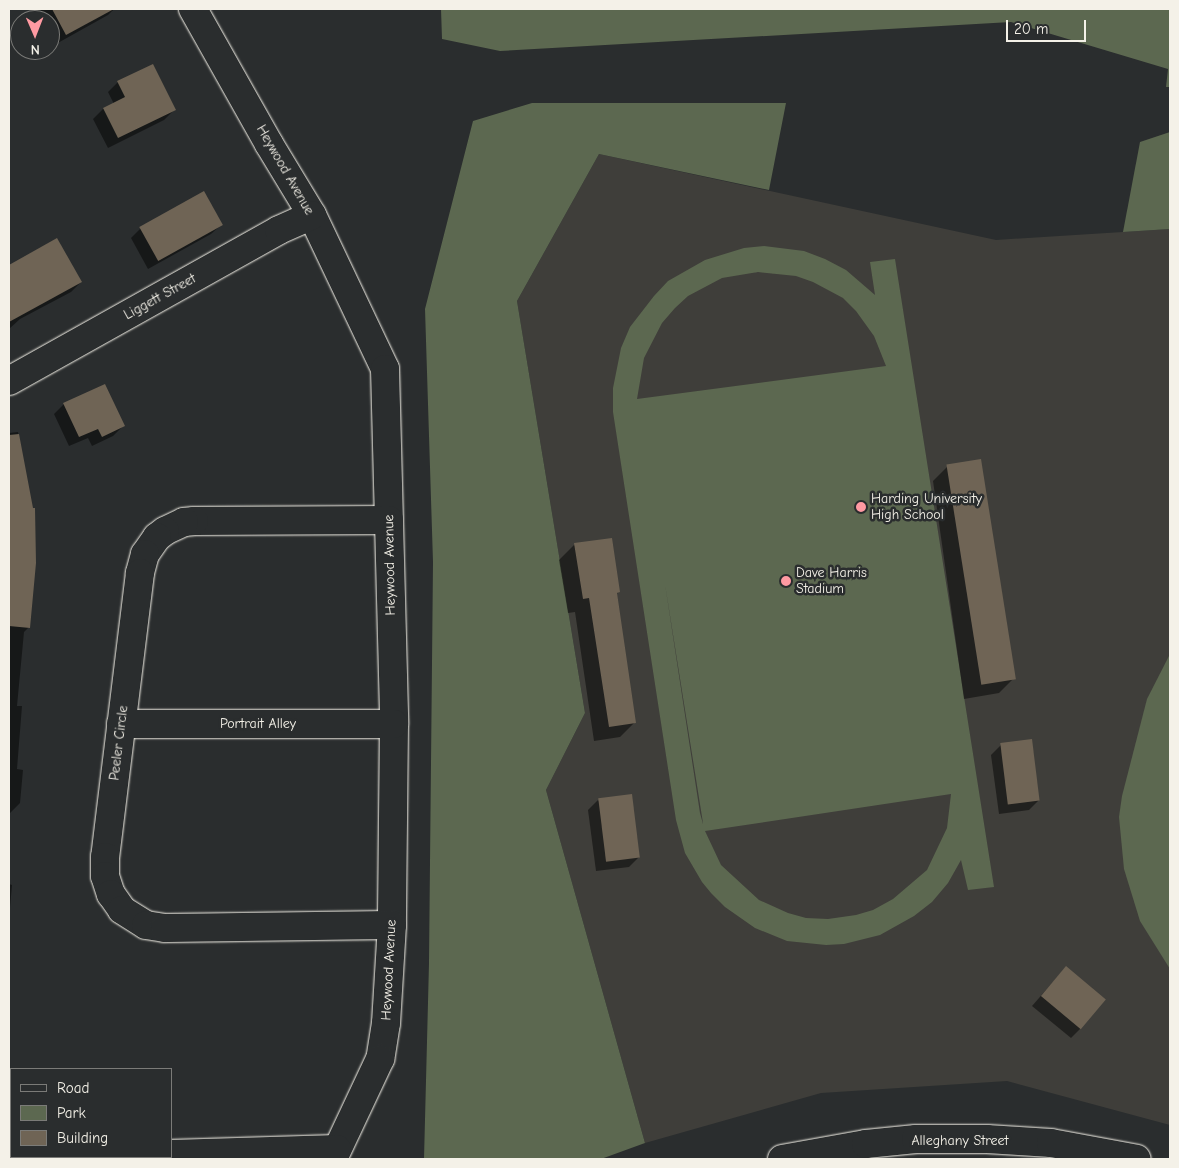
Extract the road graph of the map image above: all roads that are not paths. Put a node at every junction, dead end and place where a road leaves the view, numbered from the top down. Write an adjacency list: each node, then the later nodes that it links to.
1 (193, 9): 2 (street, Heywood Avenue)
2 (312, 215): 3 (street, Liggett Street); 4 (street, Heywood Avenue)
3 (9, 381)
4 (390, 520): 5 (street, Peeler Circle); 6 (street, Heywood Avenue)
5 (122, 724): 6 (street, Portrait Alley); 7 (street, Peeler Circle)
6 (394, 724): 7 (street, Heywood Avenue)
7 (392, 925): 9 (street, Heywood Avenue)
8 (172, 1154): 9 (street)
9 (335, 1154)
10 (782, 1159): 11 (street, Alleghany Street)
11 (1137, 1159)

